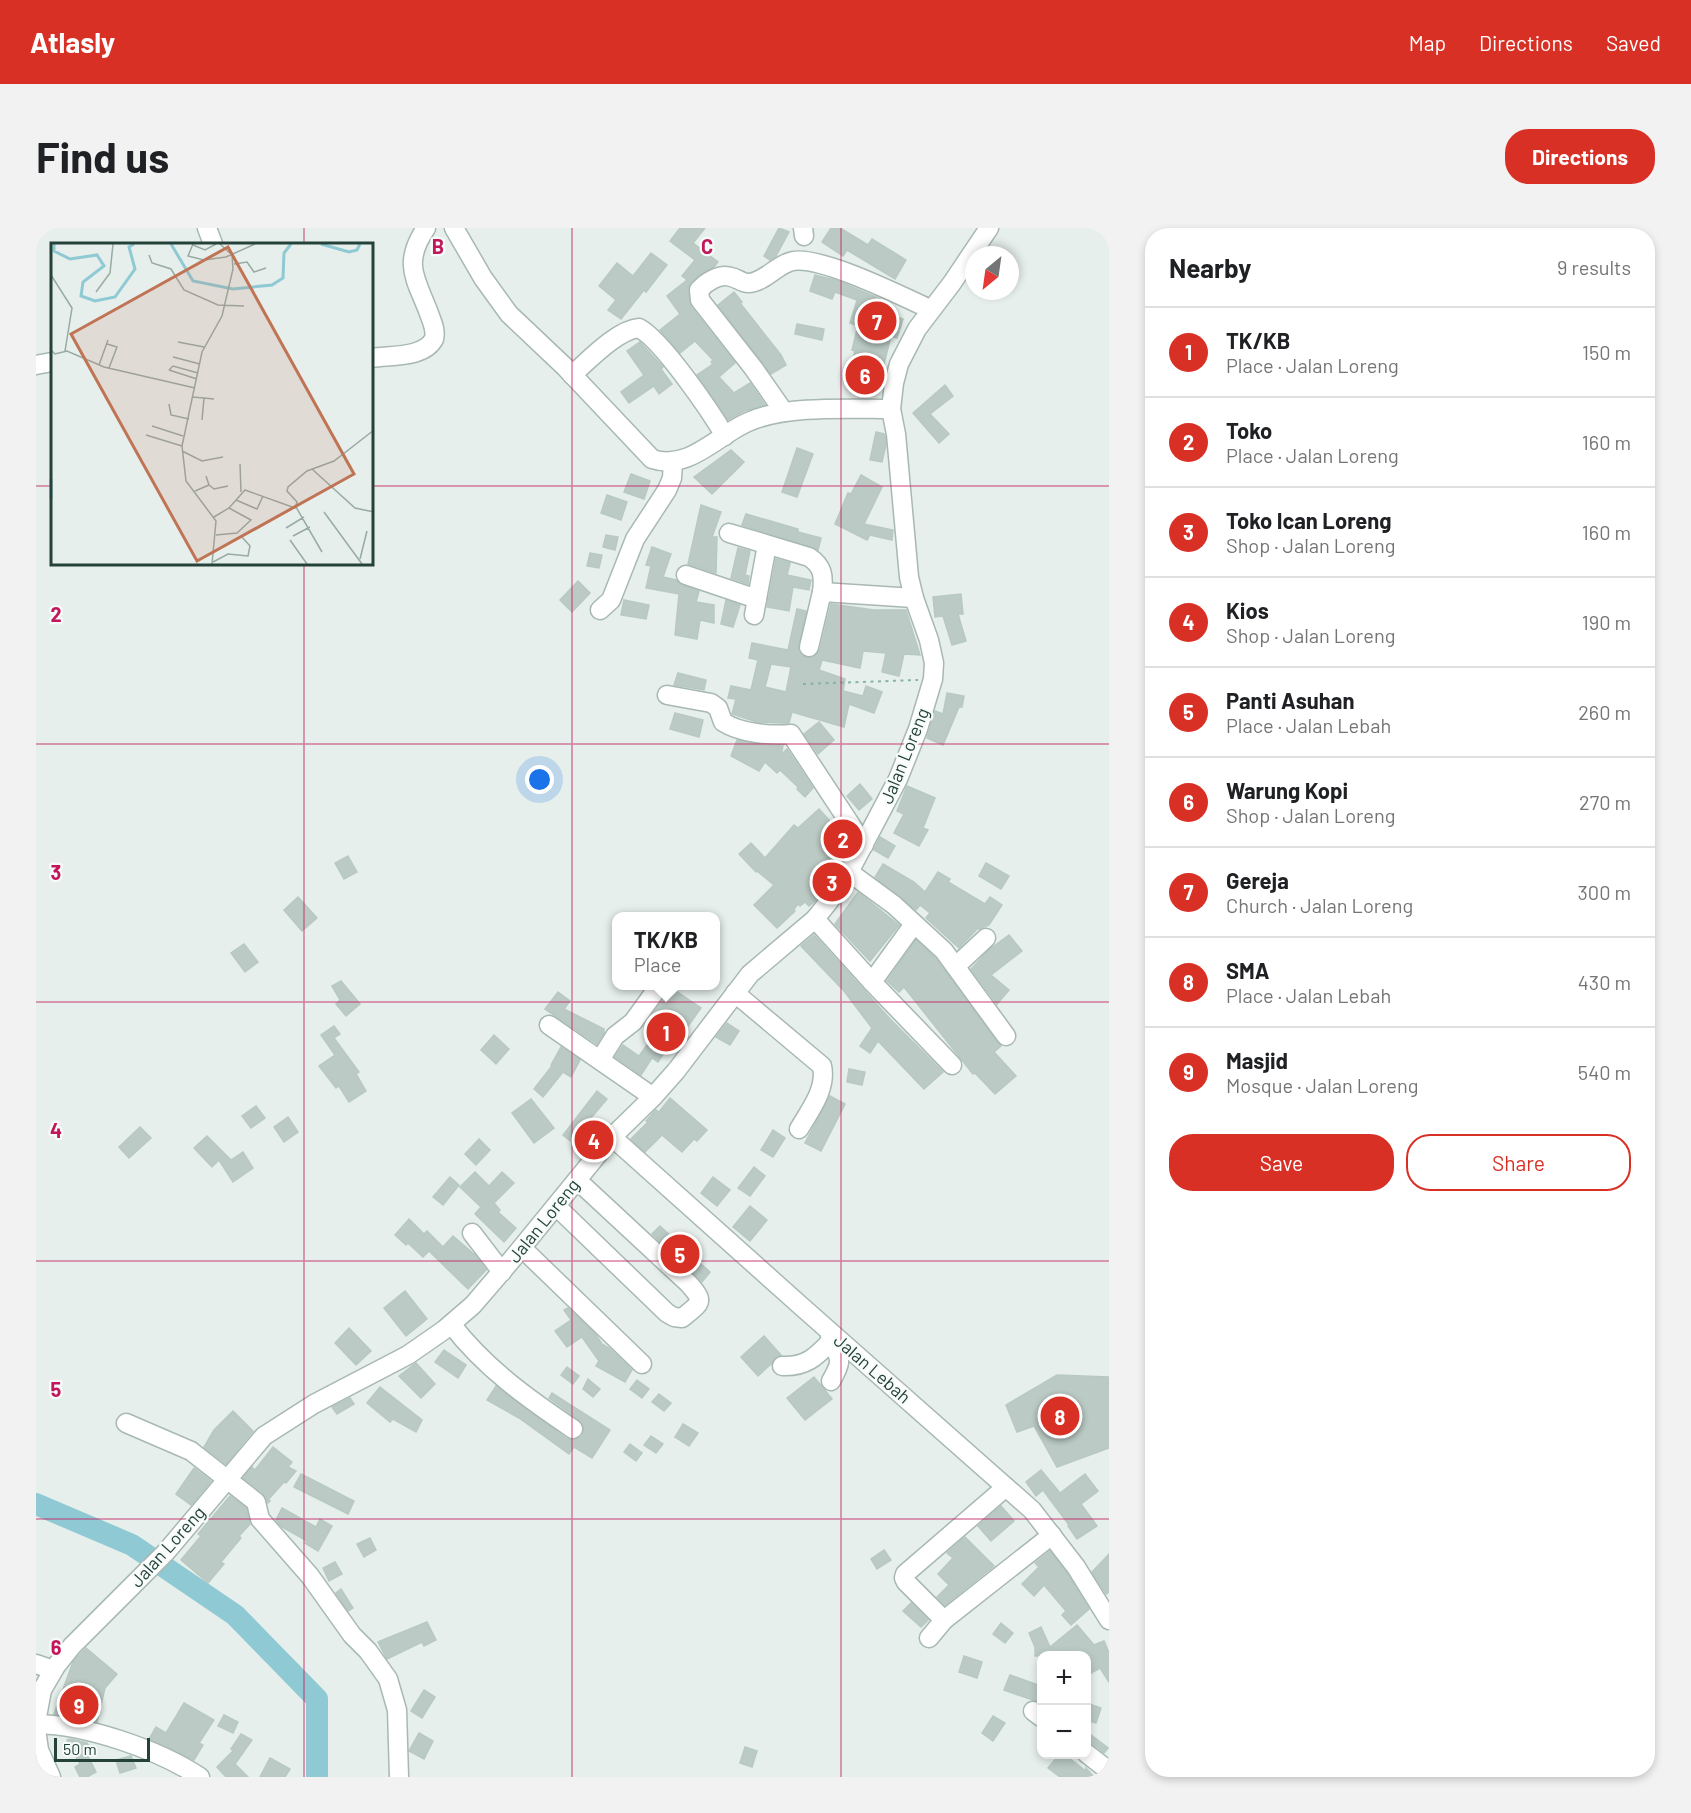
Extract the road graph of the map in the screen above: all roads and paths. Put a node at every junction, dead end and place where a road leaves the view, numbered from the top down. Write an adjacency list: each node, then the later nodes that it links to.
1 (207, 228): 5 (street)
2 (426, 228): 7 (street)
3 (454, 228): 10 (street)
4 (988, 228): 6 (street, Jalan Loreng)
5 (213, 243)
6 (930, 309): 11 (street, Jalan Loreng); 12 (street)
7 (374, 358)
8 (51, 363): 9 (street)
9 (36, 365)
10 (572, 375): 13 (street); 14 (street)
11 (891, 409): 12 (street); 19 (street, Jalan Loreng)
12 (784, 412): 13 (street)
13 (725, 436): 14 (street)
14 (673, 462): 20 (street)
15 (729, 532): 16 (street)
16 (767, 545): 17 (street); 18 (street)
17 (686, 575)
18 (822, 592): 19 (street); 21 (street)
19 (914, 598): 22 (street, Jalan Loreng)
20 (600, 610)
21 (809, 648)
22 (933, 679): 23 (path); 25 (street, Jalan Loreng)
23 (803, 684)
24 (667, 696): 25 (street)
25 (864, 844): 26 (street, Jalan Loreng)
26 (849, 872): 27 (street, Jalan Loreng); 28 (street)
27 (815, 919): 31 (street); 33 (street, Jalan Loreng)
28 (914, 924): 30 (street); 31 (street)
29 (986, 938): 30 (street)
30 (956, 966): 35 (street)
31 (872, 982): 37 (street)
32 (655, 990): 36 (street)
33 (735, 993): 38 (street, Jalan Loreng); 39 (street)
34 (549, 1025): 36 (street)
35 (1006, 1036)
36 (600, 1060): 38 (street)
37 (952, 1065)
38 (652, 1097): 40 (street, Jalan Loreng)
39 (799, 1129)
40 (612, 1137): 41 (street, Jalan Loreng); 47 (street, Jalan Lebah)
41 (577, 1180): 42 (street, Jalan Loreng); 42 (street)
42 (556, 1206): 44 (street, Jalan Loreng)
43 (472, 1233): 45 (street)
44 (522, 1248): 45 (street, Jalan Loreng); 48 (street)
45 (502, 1272): 46 (street, Jalan Loreng)
46 (451, 1324): 52 (street); 53 (street, Jalan Loreng)
47 (830, 1336): 49 (street); 50 (street); 54 (street, Jalan Lebah)
48 (642, 1364)
49 (782, 1366)
50 (831, 1381)
51 (126, 1423): 53 (street)
52 (573, 1429)
53 (227, 1480): 59 (street, Jalan Loreng); 65 (street)
54 (1006, 1487): 55 (street, Jalan Lebah); 56 (street)
55 (1052, 1535): 56 (street); 57 (street, Jalan Lebah)
56 (944, 1620): 58 (street)
57 (1109, 1620)
58 (928, 1638)
59 (45, 1667): 60 (street, Jalan Loreng)
60 (36, 1725): 63 (street, Jalan Loreng); 64 (street)
61 (1091, 1757): 62 (street)
62 (1109, 1772): 66 (street)
63 (51, 1777)
64 (199, 1777)
65 (399, 1777)
66 (1106, 1777)

